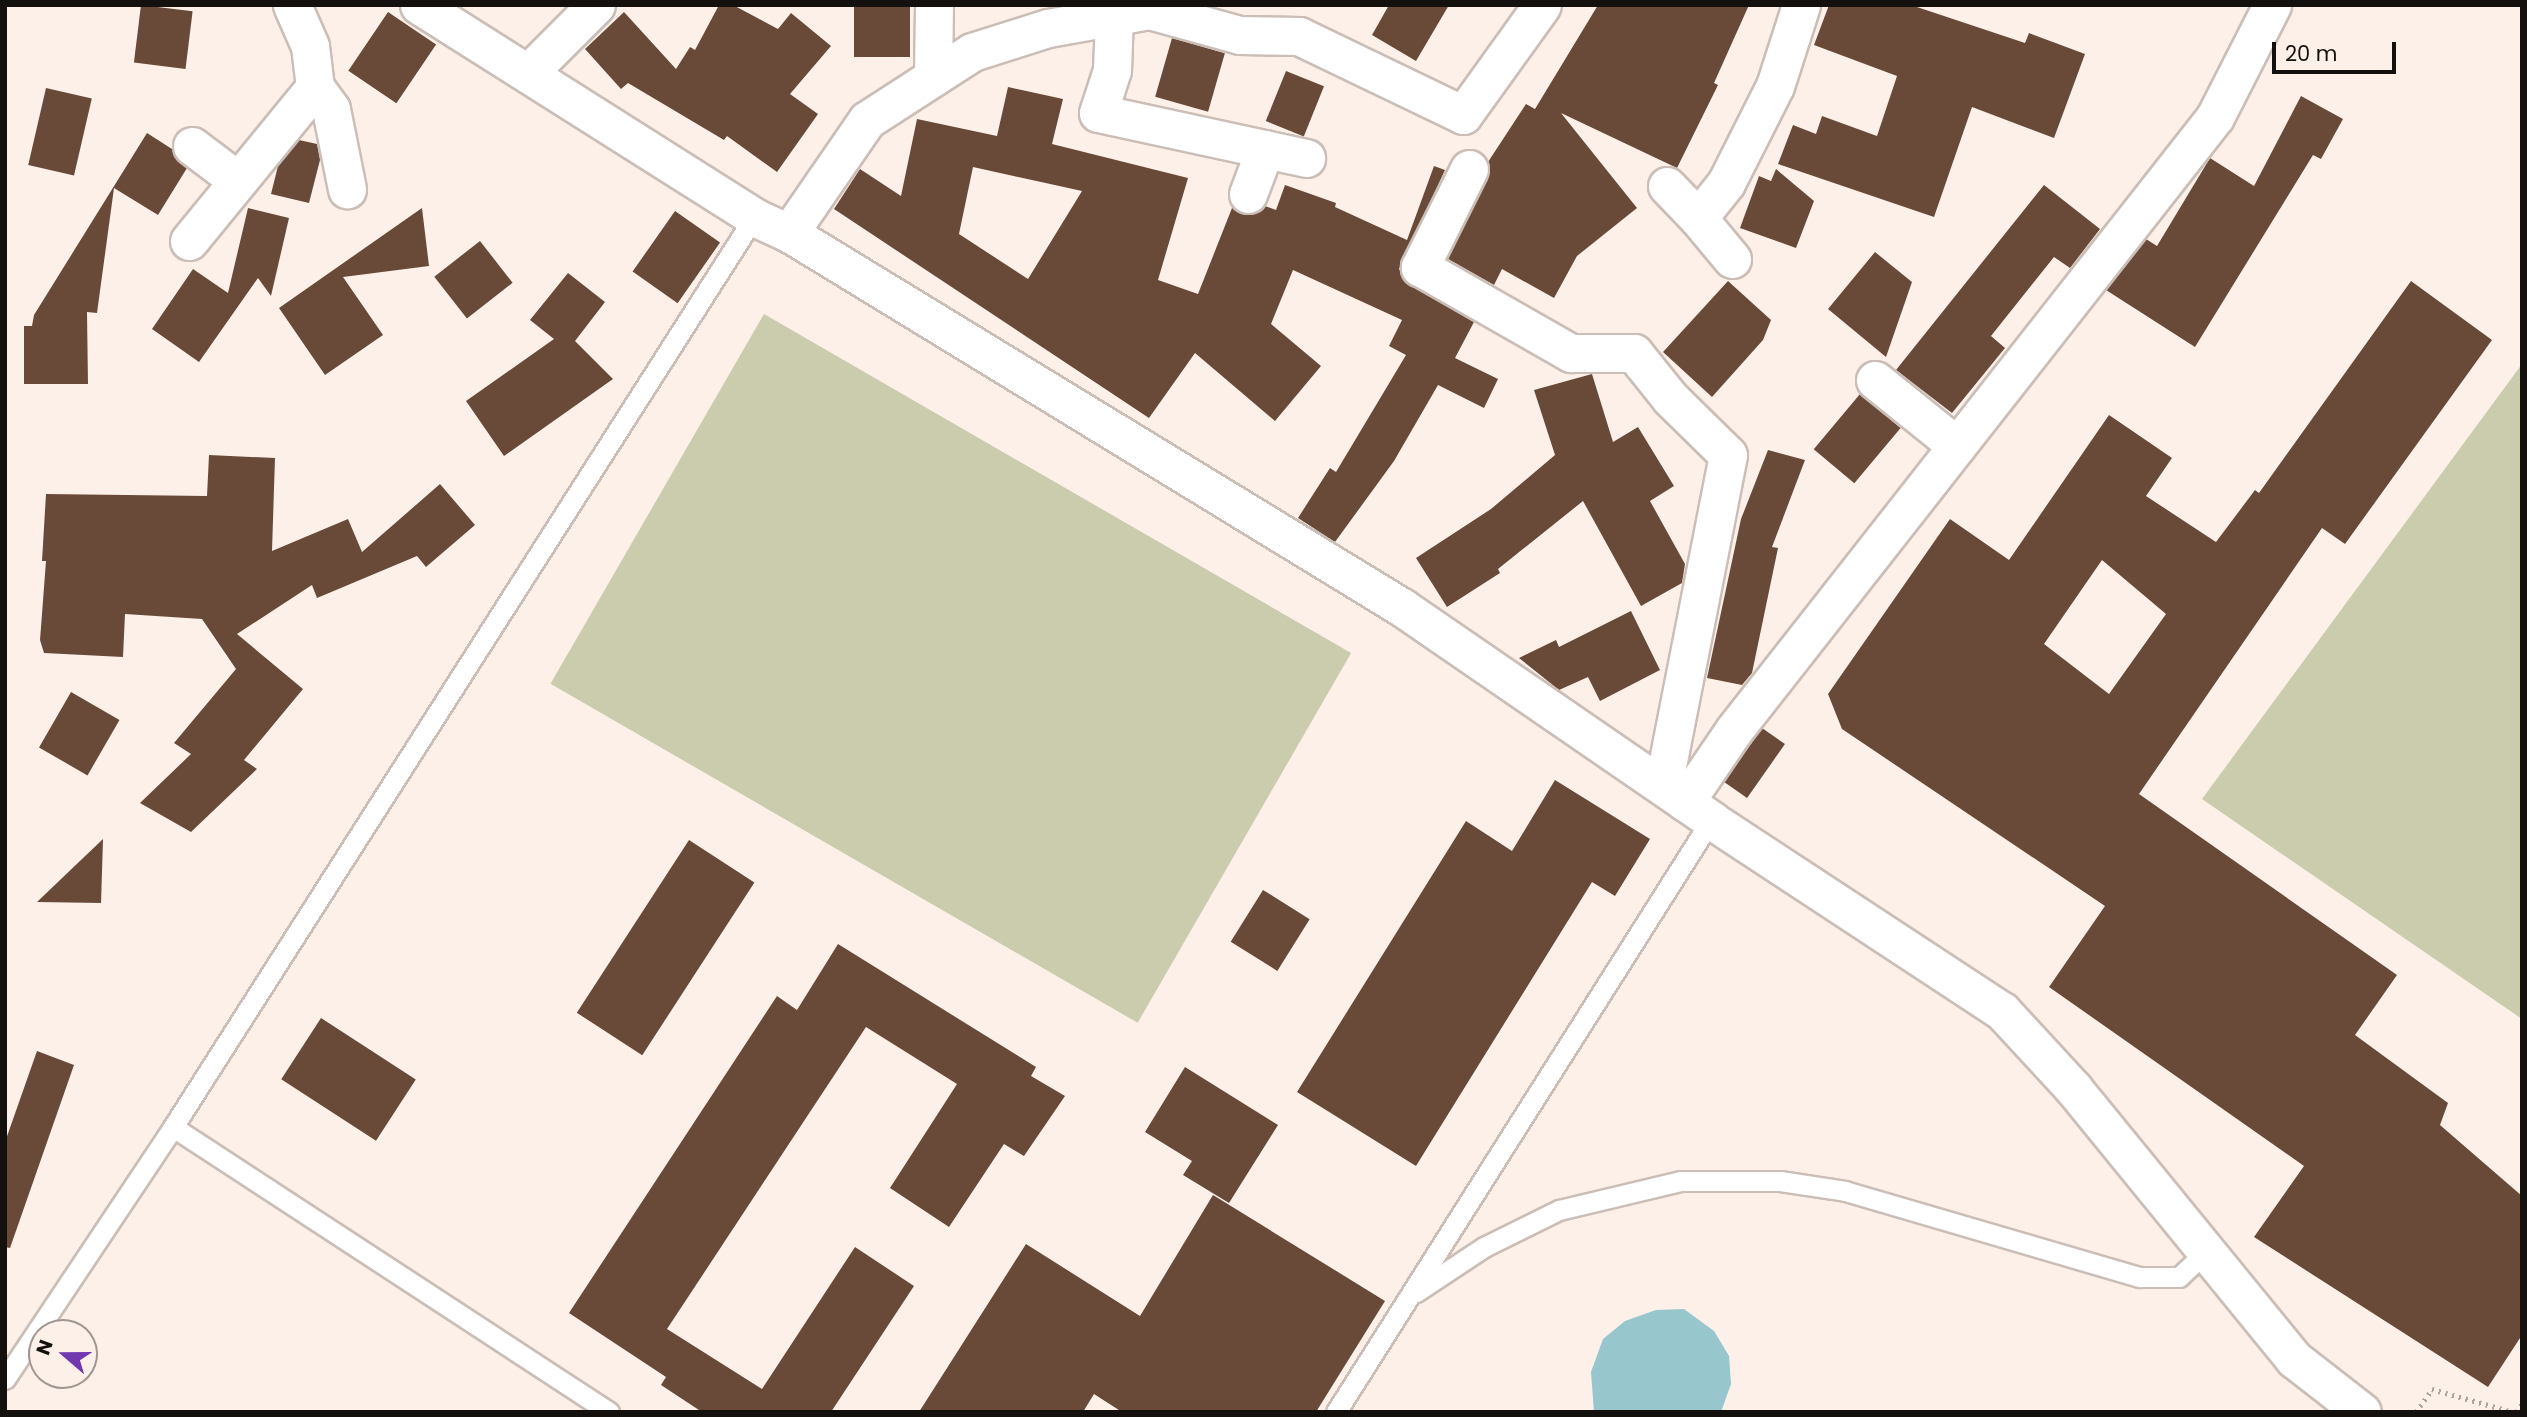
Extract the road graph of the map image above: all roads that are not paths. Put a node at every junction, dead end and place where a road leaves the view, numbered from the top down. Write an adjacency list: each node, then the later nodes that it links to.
1 (292, 5): 11 (street)
2 (419, 5): 9 (street)
3 (596, 5): 9 (street)
4 (934, 5): 10 (street)
5 (1542, 5): 8 (street)
6 (1801, 5): 21 (street)
7 (2272, 5): 26 (street)
8 (1114, 16): 10 (street); 13 (street)
9 (528, 73): 20 (street)
10 (933, 77): 22 (street)
11 (315, 88): 16 (street); 18 (street)
12 (192, 146): 16 (street)
13 (1265, 149): 14 (street); 19 (street)
14 (1306, 158)
15 (1469, 169): 27 (street)
16 (237, 180): 23 (street)
17 (1667, 186): 21 (street)
18 (347, 189)
19 (1248, 194)
20 (754, 218): 22 (street); 28 (lane)
21 (1698, 218): 24 (street)
22 (789, 233): 27 (street)
23 (189, 242)
24 (1732, 259)
25 (1875, 380): 26 (street)
26 (1957, 446): 27 (street)
27 (1686, 803): 29 (street); 30 (lane)
28 (173, 1127): 31 (lane); 32 (lane)
29 (2204, 1254): 30 (lane); 34 (street)
30 (1416, 1292): 33 (lane)
31 (5, 1379)
32 (609, 1412)
33 (1336, 1412)
34 (2362, 1412)

